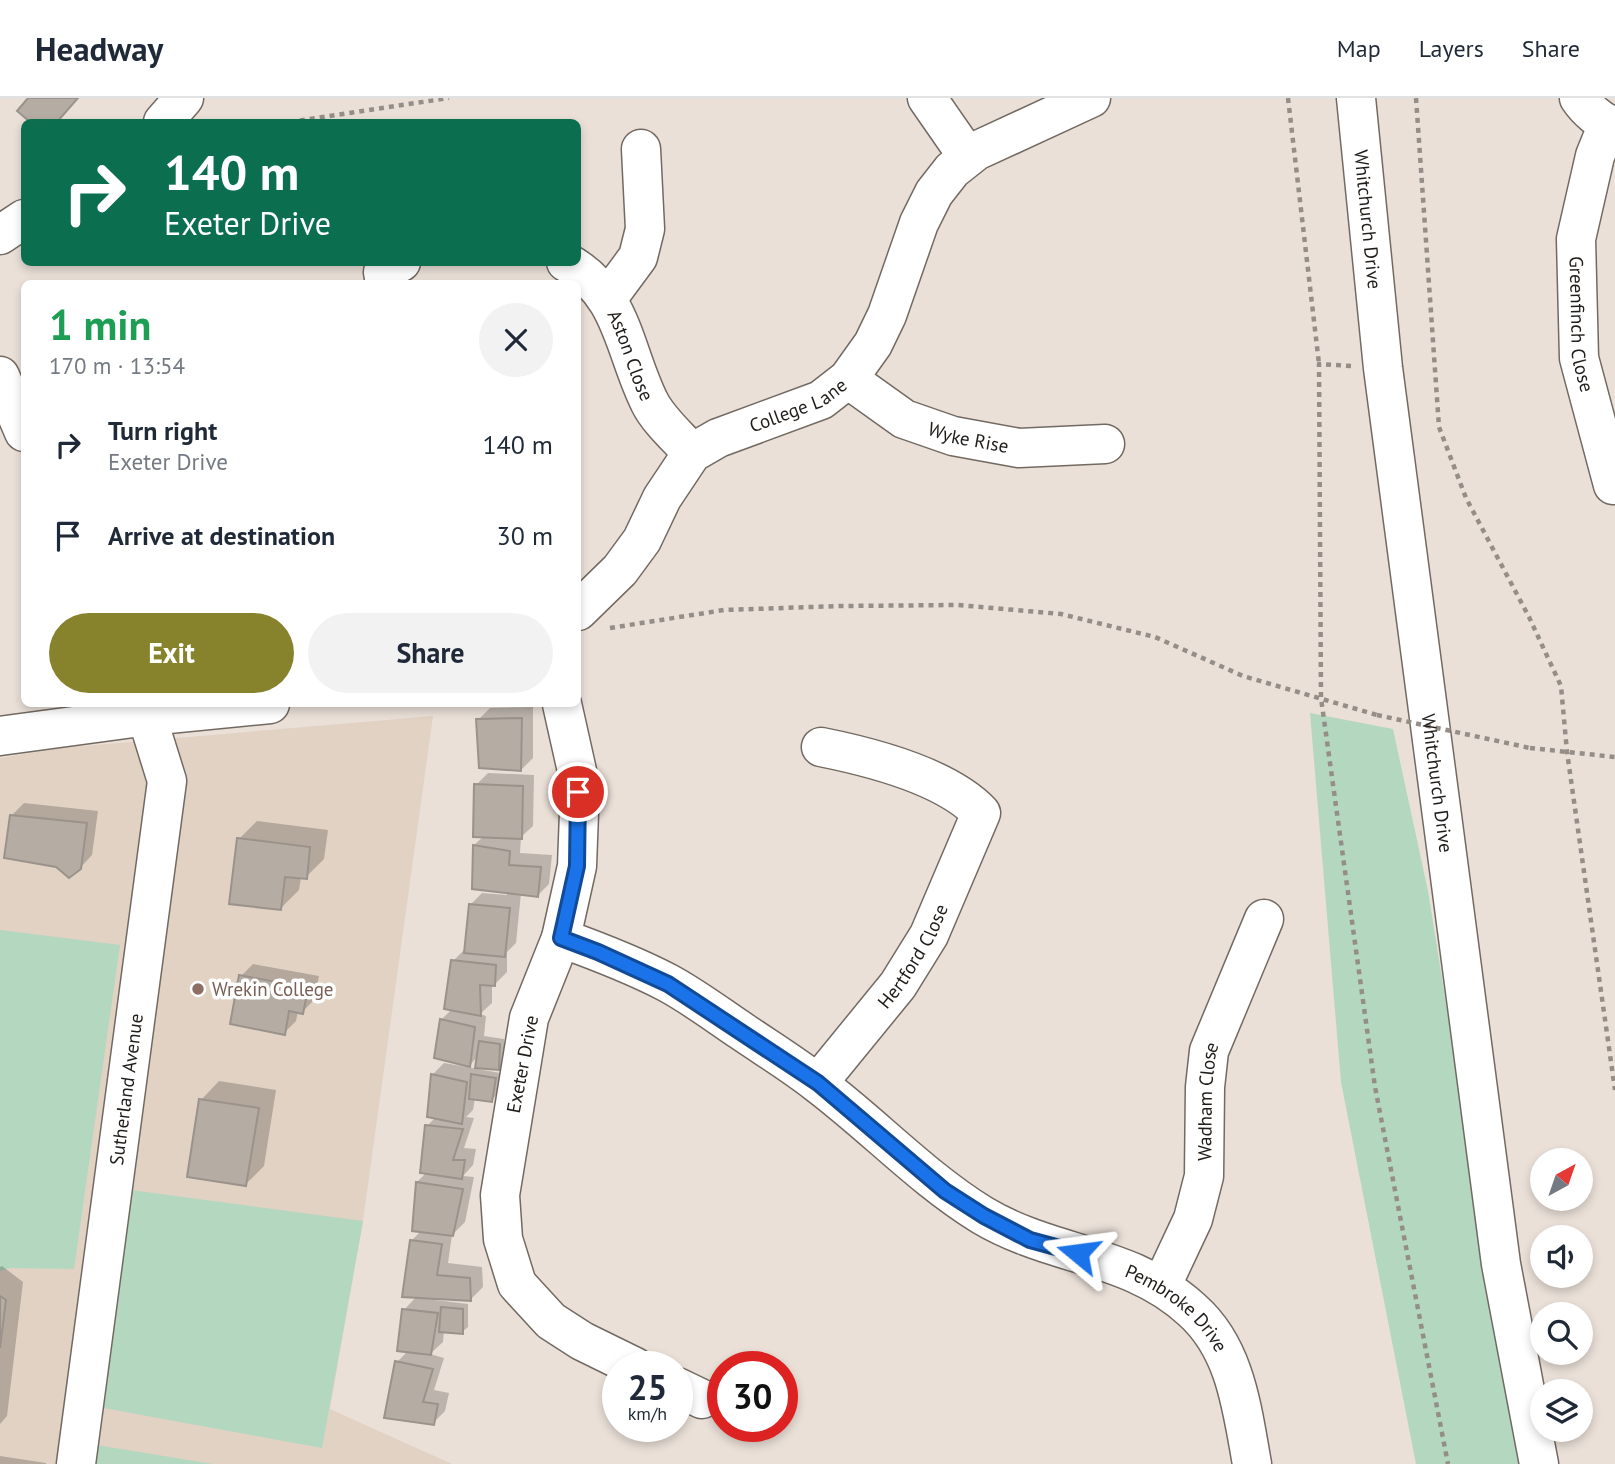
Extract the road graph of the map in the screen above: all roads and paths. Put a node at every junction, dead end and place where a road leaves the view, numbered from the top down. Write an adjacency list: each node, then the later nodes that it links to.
1 (184, 98): 9 (street)
2 (449, 98): 10 (path)
3 (927, 98): 13 (street)
4 (1091, 98): 13 (street, College Lane)
5 (1287, 98): 18 (path)
6 (1356, 98): 19 (street, Whitchurch Drive)
7 (1416, 98): 34 (path)
8 (1578, 98): 11 (street)
9 (166, 119)
10 (310, 119)
11 (1611, 126): 23 (street, Greenfinch Close)
12 (641, 149): 17 (street)
13 (968, 157): 21 (street, College Lane)
14 (21, 221): 15 (street)
15 (0, 235)
16 (572, 266): 17 (street, Aston Close)
17 (607, 299): 25 (street, Aston Close)
18 (1319, 364): 19 (path); 28 (path)
19 (1383, 368): 45 (street, Whitchurch Drive)
20 (0, 376): 22 (street)
21 (848, 379): 24 (street, Wyke Rise); 25 (street, College Lane)
22 (21, 425)
23 (1609, 440): 26 (street, Greenfinch Close)
24 (1105, 444)
25 (692, 453): 27 (street, College Lane)
26 (1613, 485)
27 (589, 620): 28 (path)
28 (1321, 698): 34 (path, bridge); 44 (path)
29 (208, 707): 31 (street)
30 (563, 707): 37 (street, Exeter Drive)
31 (146, 710): 32 (street); 42 (street, Sutherland Avenue)
32 (0, 736)
33 (821, 747): 38 (street, Hertford Close)
34 (1567, 752): 35 (path); 39 (path)
35 (1615, 757)
36 (1264, 919): 40 (street, Wadham Close)
37 (561, 938): 38 (street, Pembroke Drive); 41 (street, Exeter Drive)
38 (818, 1083): 40 (street, Pembroke Drive)
39 (1615, 1090)
40 (1162, 1285): 43 (street, Pembroke Drive)
41 (602, 1351)
42 (76, 1464)
43 (1252, 1464)
44 (1448, 1464)
45 (1539, 1464)

